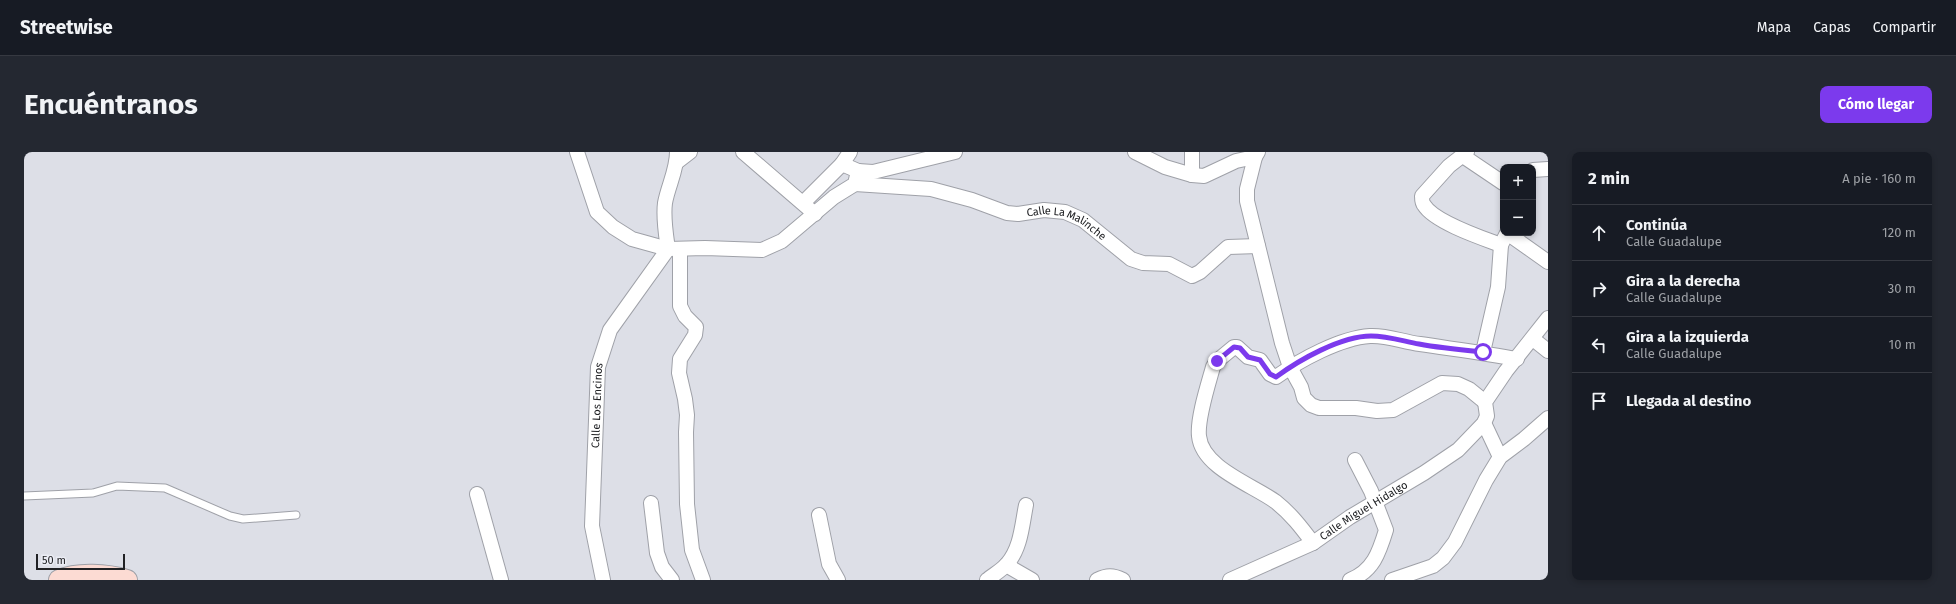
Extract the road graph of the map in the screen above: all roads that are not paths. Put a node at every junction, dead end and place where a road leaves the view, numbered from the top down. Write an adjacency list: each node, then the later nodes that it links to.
1 (577, 152): 21 (street)
2 (690, 152): 10 (street)
3 (744, 152): 17 (street)
4 (850, 152): 11 (street)
5 (955, 152): 15 (street)
6 (1135, 152): 14 (street)
7 (1192, 152): 14 (street)
8 (1465, 154): 16 (street); 19 (street)
9 (1256, 155): 14 (street); 20 (street)
10 (677, 157): 21 (street)
11 (842, 164): 15 (street); 17 (street)
12 (1548, 169): 13 (street)
13 (1536, 170)
14 (1192, 175)
15 (856, 178): 18 (street); 20 (street, Calle La Malinche)
16 (1500, 181)
17 (804, 202): 18 (street)
18 (815, 214): 21 (street)
19 (1501, 245): 22 (street); 26 (street)
20 (1258, 246): 28 (street)
21 (674, 250): 46 (street, Calle Los Encinos); 48 (street)
22 (1548, 262)
23 (1548, 318): 24 (street)
24 (1533, 339): 25 (street); 27 (street)
25 (1548, 351)
26 (1483, 352): 27 (street); 28 (street)
27 (1517, 359): 29 (street)
28 (1290, 367): 29 (street); 41 (street)
29 (1485, 402): 31 (street)
30 (1548, 418): 32 (street)
31 (1484, 423): 32 (street); 37 (street, Calle Miguel Hidalgo)
32 (1500, 457): 56 (street)
33 (1355, 460): 37 (street)
34 (477, 494): 45 (street)
35 (24, 496): 39 (lane)
36 (651, 502): 47 (street)
37 (1375, 502): 41 (street, Calle Miguel Hidalgo); 55 (street)
38 (1026, 505): 42 (street)
39 (296, 515)
40 (819, 515): 49 (street)
41 (1313, 543): 54 (street, Calle Miguel Hidalgo)
42 (1006, 565): 50 (street); 51 (street)
43 (59, 580): 44 (street)
44 (127, 580)
45 (501, 580)
46 (603, 580)
47 (672, 580)
48 (703, 580)
49 (838, 580)
50 (987, 580)
51 (1032, 580)
52 (1097, 580): 53 (street)
53 (1123, 580)
54 (1230, 580)
55 (1350, 580)
56 (1392, 580)

